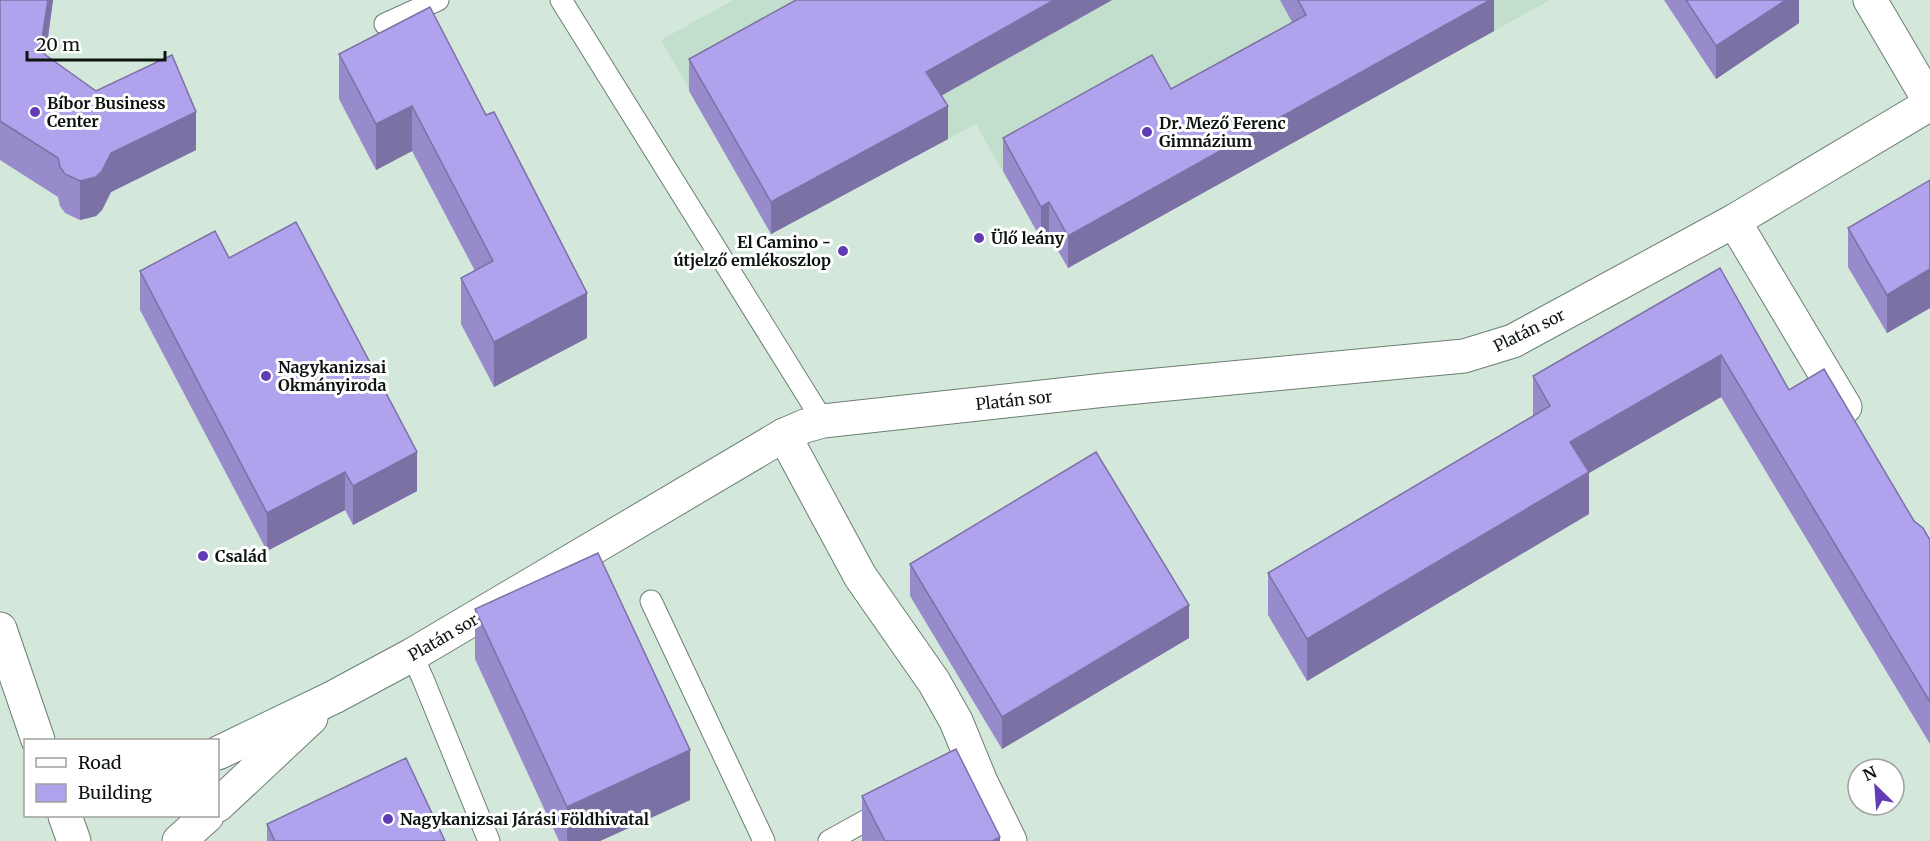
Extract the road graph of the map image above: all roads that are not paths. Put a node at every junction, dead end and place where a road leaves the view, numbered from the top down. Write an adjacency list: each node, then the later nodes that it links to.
1 (438, 0): 4 (lane)
2 (561, 0): 7 (lane)
3 (1870, 0): 5 (street, Platán sor)
4 (385, 24)
5 (1930, 103): 6 (street, Platán sor)
6 (1734, 221): 7 (street, Platán sor); 8 (street)
7 (823, 422): 9 (street, Platán sor)
8 (1859, 432)
9 (784, 435): 12 (street, Platán sor); 25 (street)
10 (651, 602): 23 (lane)
11 (0, 629): 14 (street)
12 (412, 655): 13 (street, Platán sor); 22 (lane)
13 (334, 697): 15 (street, Platán sor); 17 (street, Platán sor)
14 (37, 739)
15 (219, 753)
16 (901, 802): 24 (lane)
17 (219, 804)
18 (64, 817): 20 (street)
19 (206, 817): 21 (street)
20 (74, 841)
21 (179, 841)
22 (489, 841)
23 (764, 841)
24 (830, 841)
25 (1010, 841)

